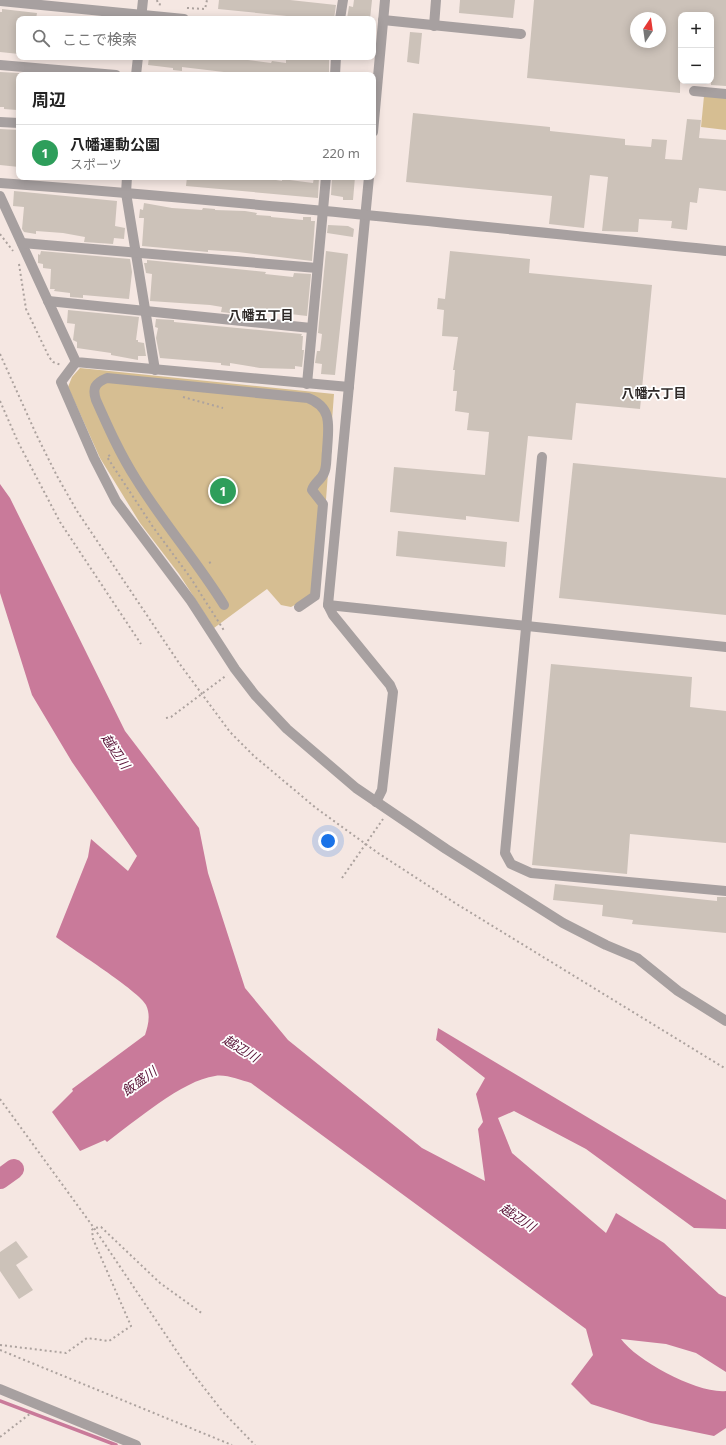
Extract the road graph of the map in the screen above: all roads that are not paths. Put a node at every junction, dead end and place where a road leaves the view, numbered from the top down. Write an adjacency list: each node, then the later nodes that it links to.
1 (143, 0): 7 (street)
2 (343, 0): 8 (street)
3 (385, 0): 9 (street)
4 (436, 0): 10 (street)
5 (0, 1): 6 (street)
6 (133, 16)
7 (142, 16)
8 (340, 16)
9 (383, 20): 10 (street); 12 (street)
10 (434, 26): 11 (street)
11 (521, 34)
12 (377, 39): 19 (street)
13 (138, 60): 17 (street)
14 (336, 60): 18 (street)
15 (0, 65): 16 (street)
16 (81, 72)
17 (136, 72)
18 (335, 72)
19 (376, 72)
20 (694, 91): 21 (street)
21 (726, 94)
22 (0, 122): 23 (street)
23 (16, 123)
24 (127, 180): 28 (street)
25 (326, 180): 30 (street)
26 (369, 180): 31 (street)
27 (0, 183): 28 (street)
28 (126, 193): 30 (street); 33 (street)
29 (0, 196): 32 (street)
30 (323, 211): 31 (street); 35 (street)
31 (366, 216): 34 (street); 44 (street)
32 (22, 243): 33 (street); 36 (street)
33 (134, 251): 35 (street); 37 (street)
34 (726, 251)
35 (317, 268): 38 (street)
36 (48, 301): 37 (street); 39 (street)
37 (145, 311): 38 (street); 41 (street)
38 (311, 328): 43 (street)
39 (74, 364): 40 (street); 52 (street)
40 (126, 367): 41 (street); 42 (street)
41 (155, 370): 43 (street)
42 (125, 380): 46 (street); 48 (street)
43 (307, 384): 44 (street)
44 (349, 387): 47 (street)
45 (542, 457): 50 (street)
46 (315, 596): 47 (street); 49 (street)
47 (329, 601): 50 (street); 52 (street)
48 (224, 605)
49 (299, 607)
50 (526, 627): 51 (street); 53 (street)
51 (726, 647)
52 (376, 802): 54 (street)
53 (726, 891)
54 (726, 1021)
55 (0, 1389): 56 (street)
56 (136, 1445)

